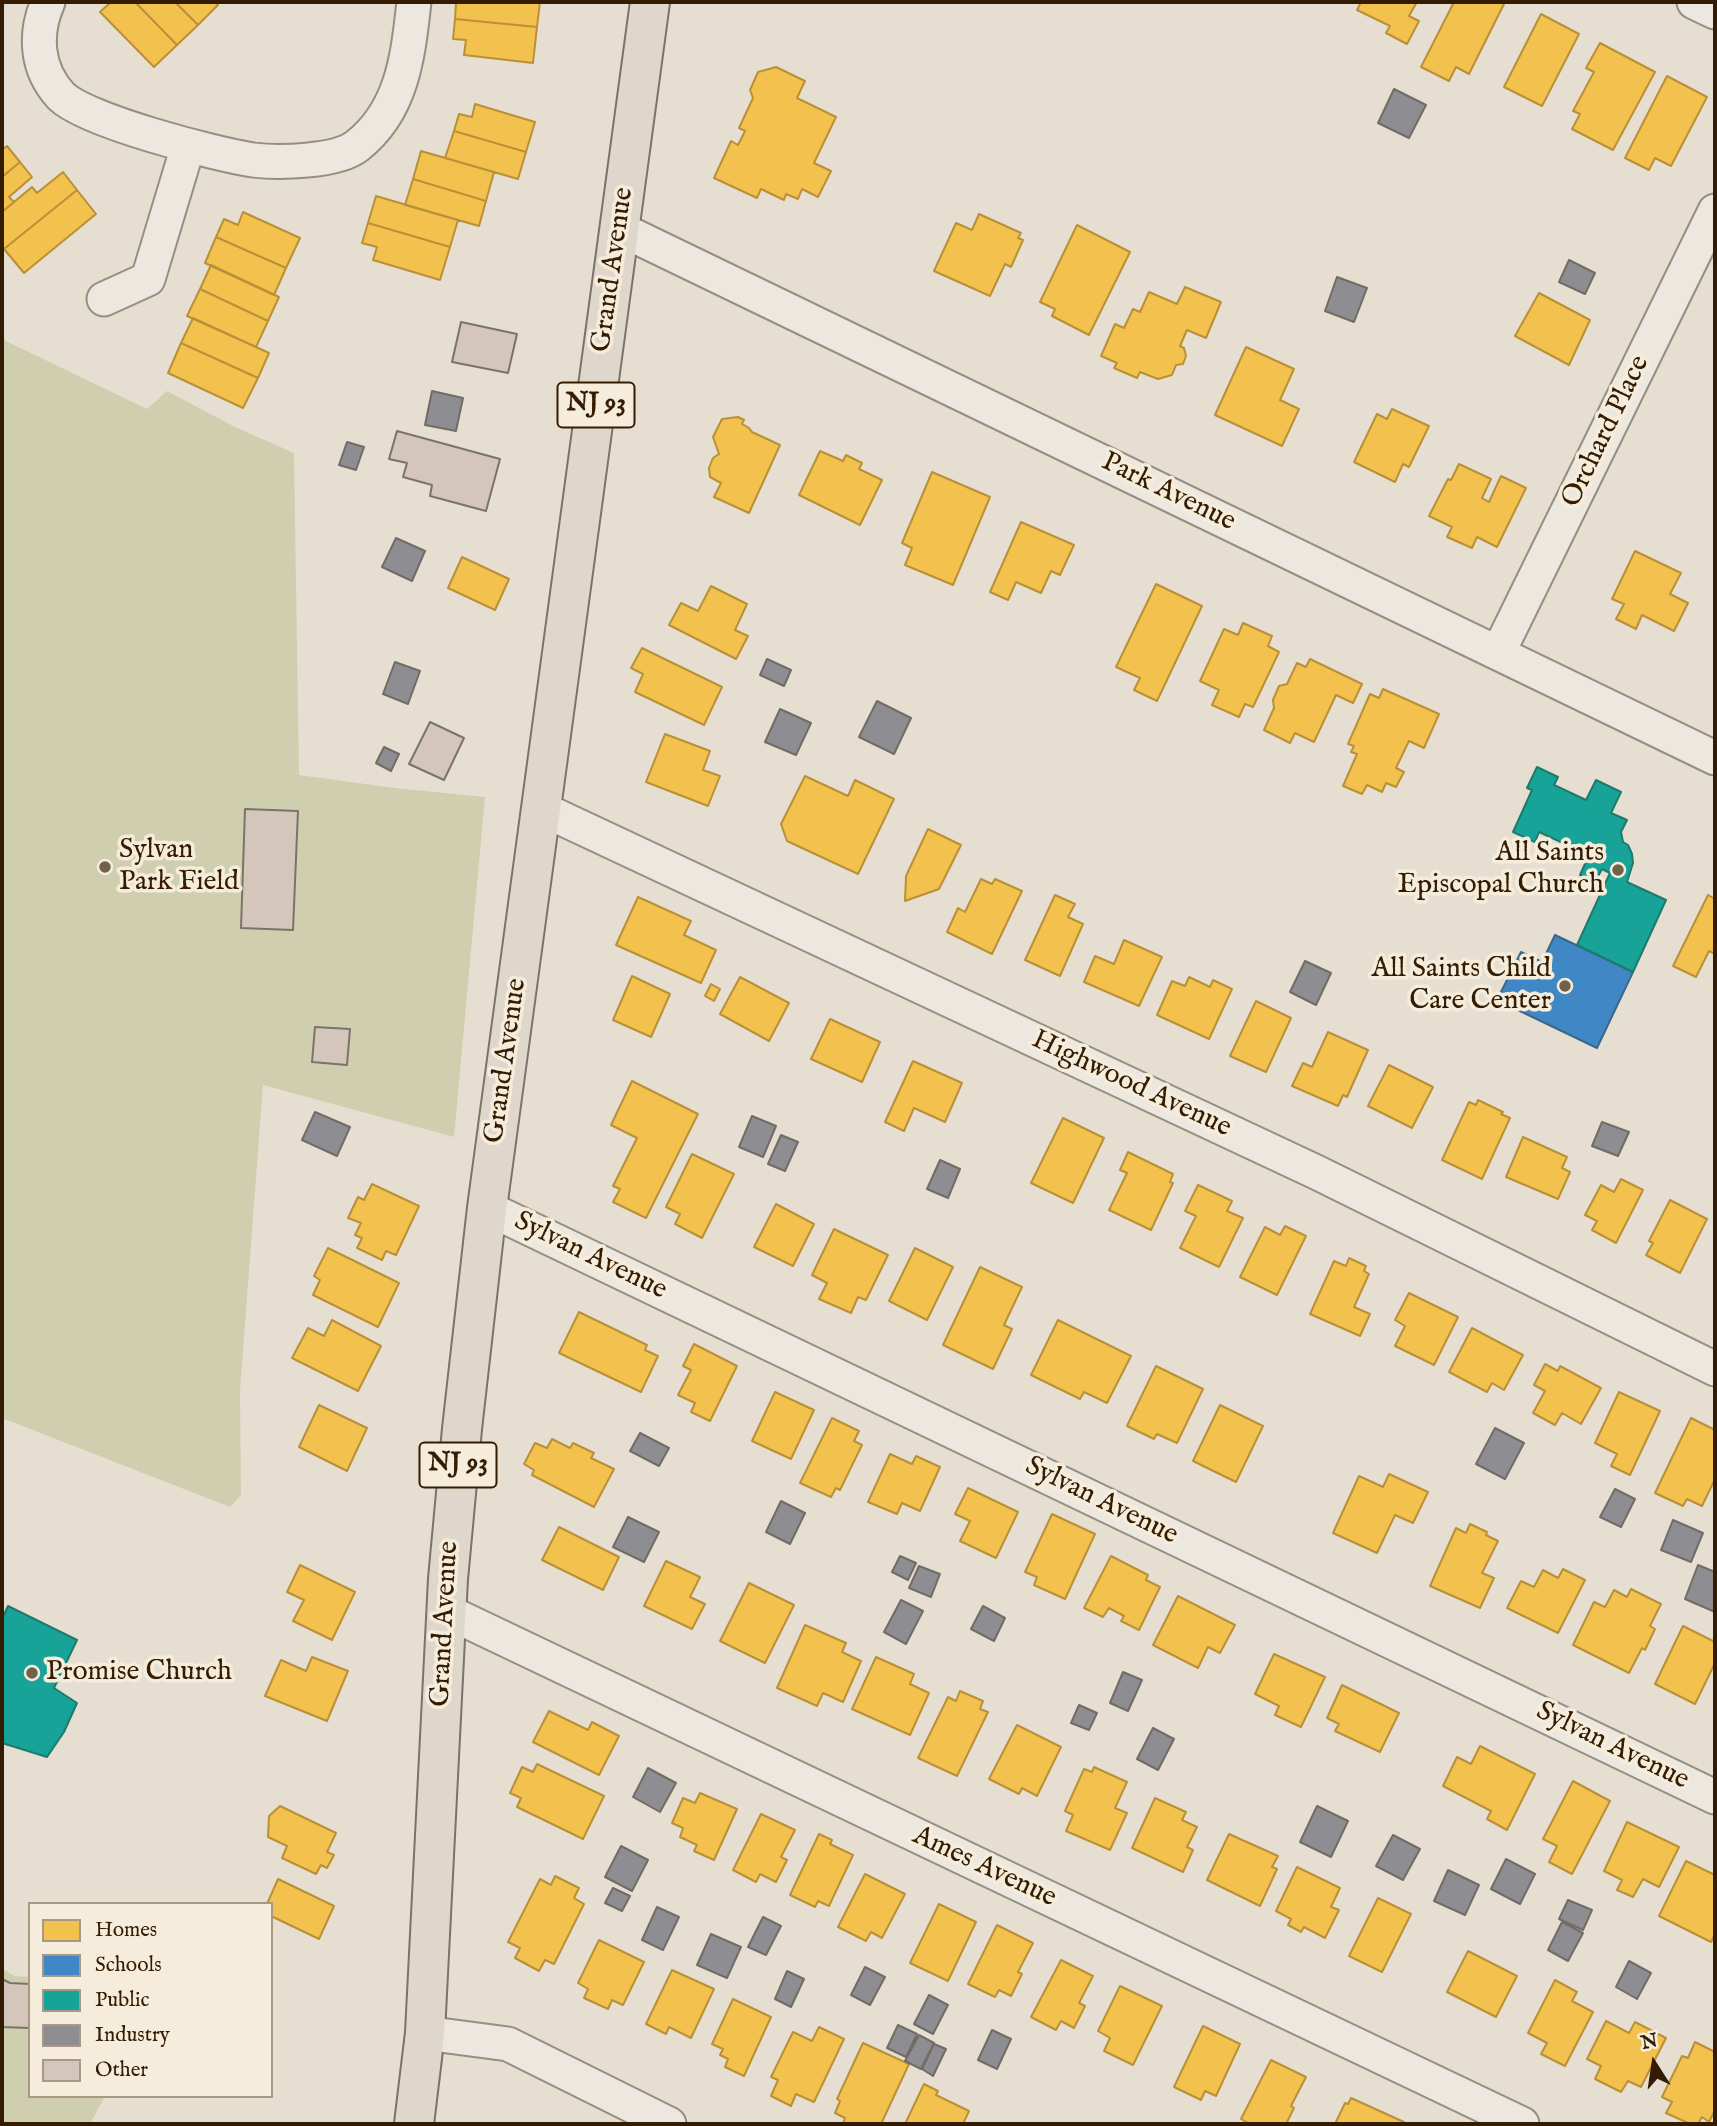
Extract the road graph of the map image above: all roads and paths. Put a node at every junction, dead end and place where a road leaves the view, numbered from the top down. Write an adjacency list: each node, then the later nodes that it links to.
1 (48, 2): 6 (street)
2 (414, 2): 6 (street)
3 (650, 2): 8 (main road, Grand Avenue / NJ 93)
4 (1694, 2): 5 (street)
5 (1715, 12)
6 (188, 146): 9 (street)
7 (1715, 211): 10 (street, Orchard Place)
8 (620, 229): 10 (street, Park Avenue); 12 (main road, Grand Avenue / NJ 93)
9 (104, 299)
10 (1498, 653): 11 (street, Park Avenue)
11 (1715, 758)
12 (542, 809): 13 (main road, Grand Avenue / NJ 93); 14 (street, Highwood Avenue)
13 (487, 1208): 15 (main road, Grand Avenue / NJ 93); 16 (street, Sylvan Avenue)
14 (1715, 1369)
15 (446, 1611): 17 (main road, Grand Avenue / NJ 93); 20 (street, Ames Avenue)
16 (1715, 1797)
17 (425, 2032): 18 (main road, Grand Avenue / NJ 93); 19 (street)
18 (414, 2124)
19 (669, 2124)
20 (1522, 2124)

